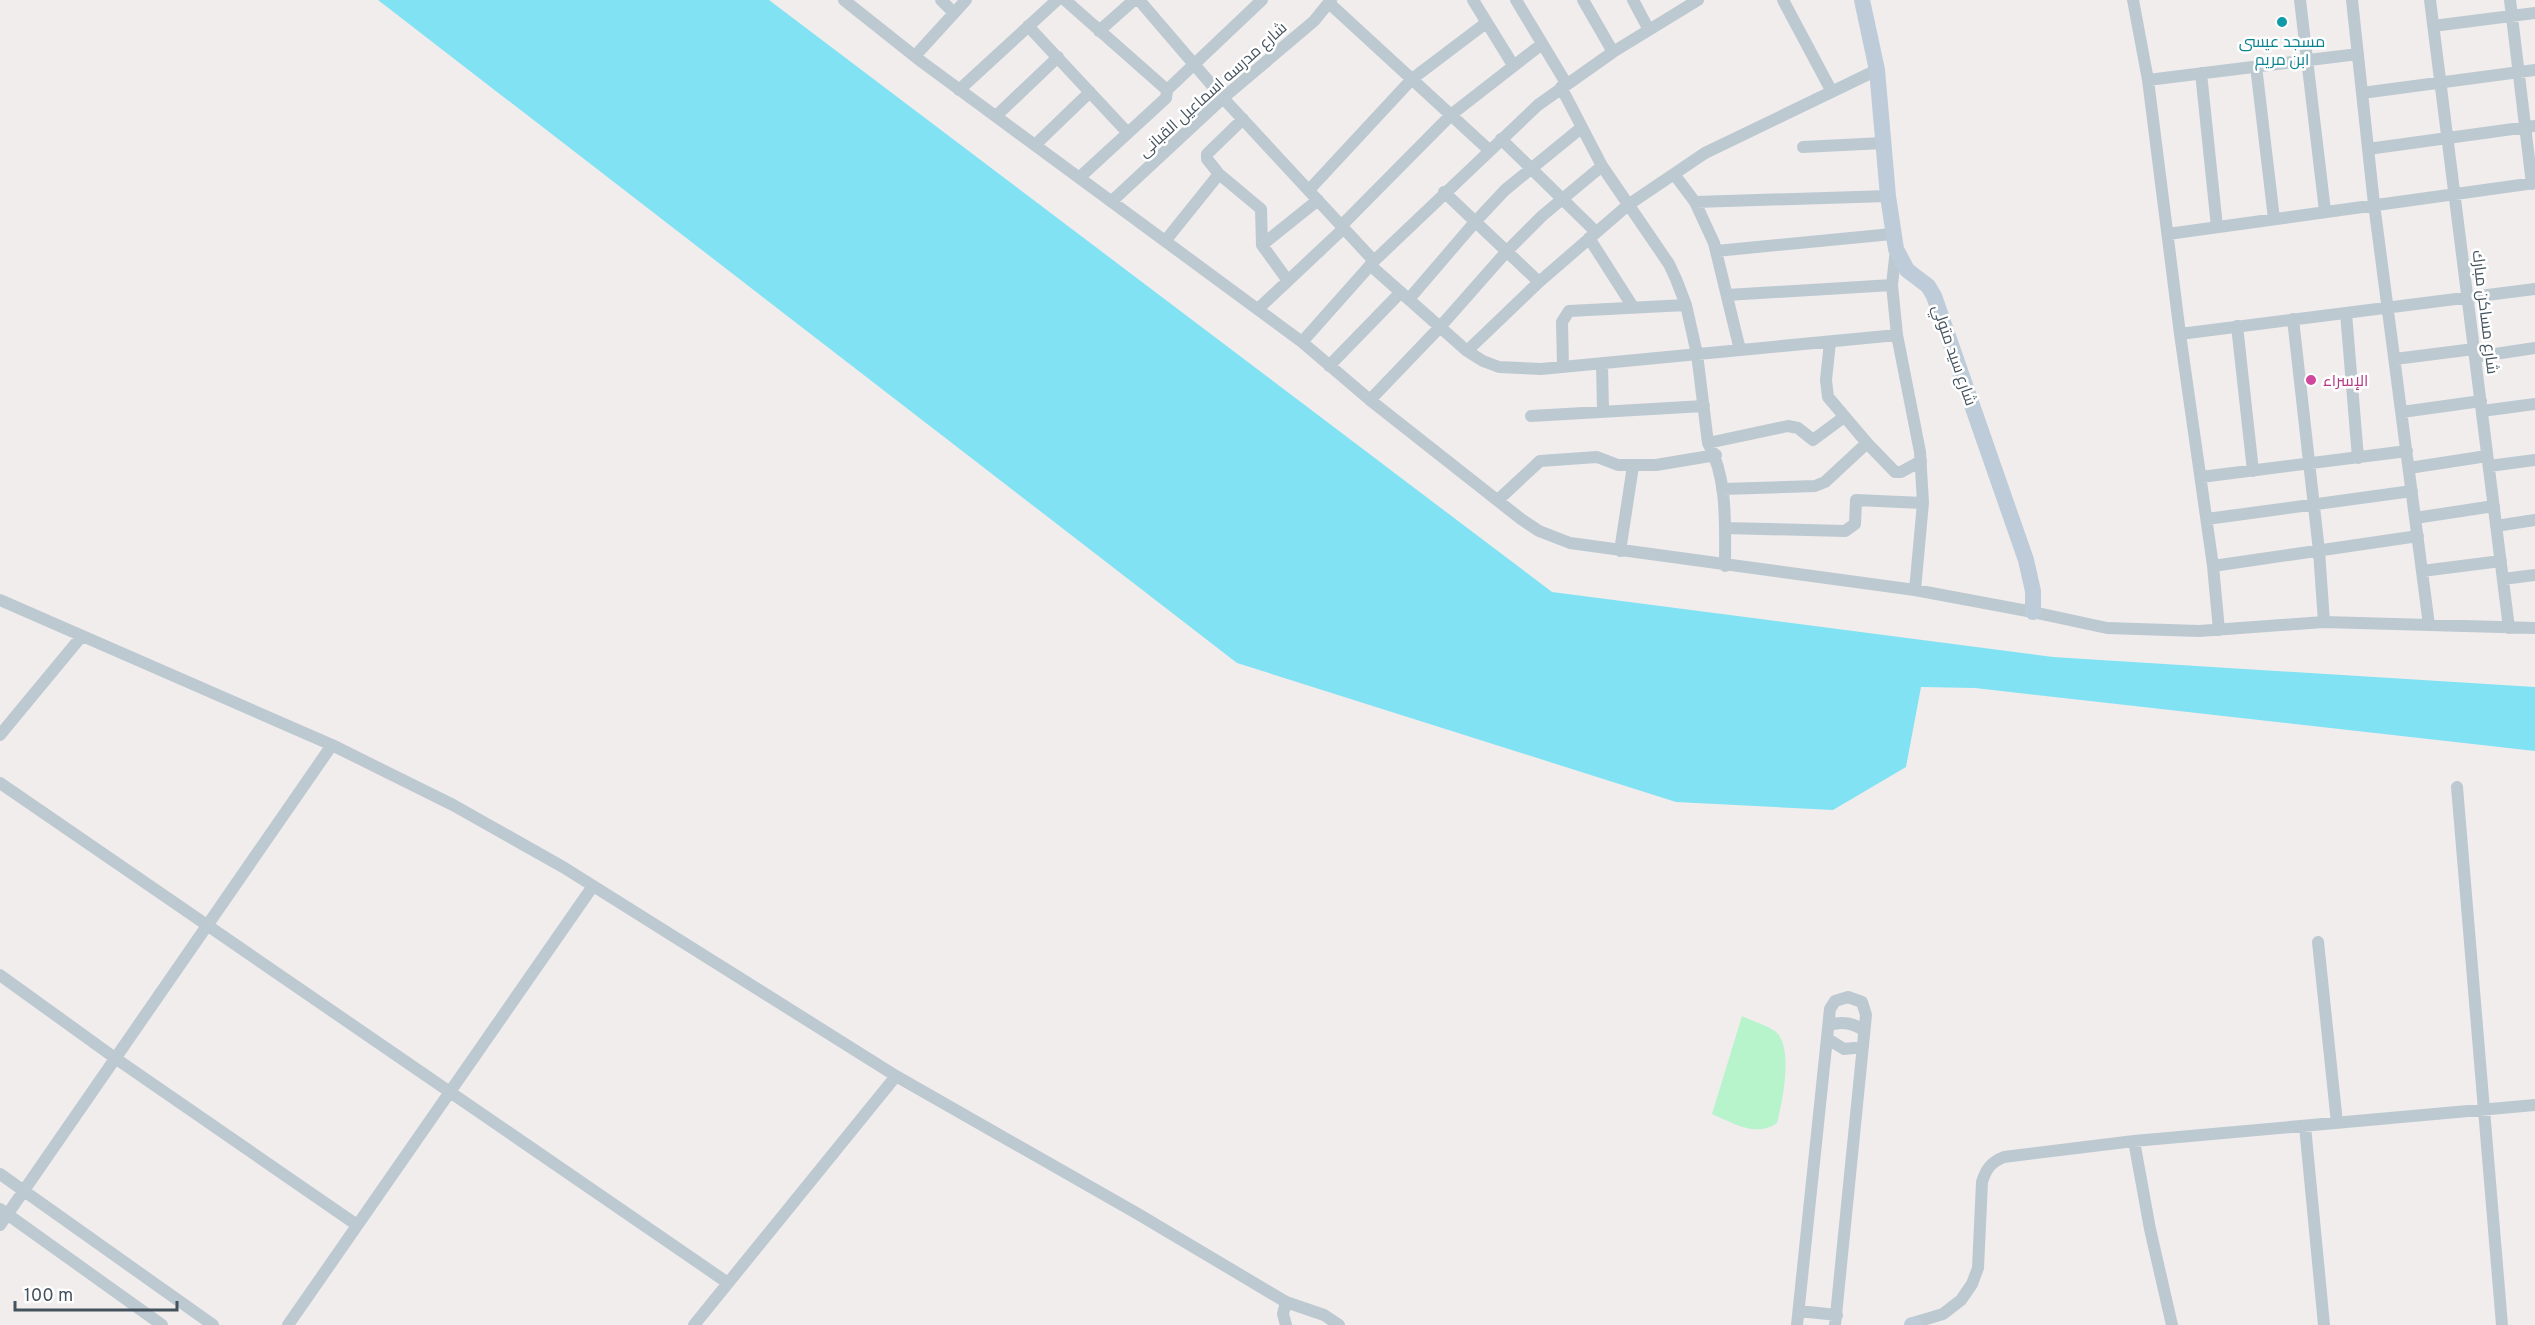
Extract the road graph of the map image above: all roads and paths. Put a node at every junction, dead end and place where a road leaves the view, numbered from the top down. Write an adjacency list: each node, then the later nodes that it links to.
1 (844, 0): 32 (street)
2 (941, 0): 21 (street)
3 (966, 0): 21 (street)
4 (1057, 0): 25 (street)
5 (1065, 0): 28 (street)
6 (1137, 0): 28 (street); 35 (street)
7 (1262, 0): 35 (street)
8 (1473, 0): 24 (street)
9 (1516, 0): 29 (street)
10 (1583, 0): 30 (street)
11 (1633, 0): 27 (street)
12 (1698, 0): 27 (street)
13 (1783, 0): 49 (street)
14 (1862, 0): 38 (street, شارع سيد متولي)
15 (2133, 0): 43 (street)
16 (2300, 0): 34 (street)
17 (2352, 0): 31 (street)
18 (2430, 0): 26 (street, شارع مساكن مبارك)
19 (2510, 0): 23 (street)
20 (1330, 2): 42 (street); 51 (street, شارع مدرسه اسماعيل القبانى)
21 (954, 13): 32 (street)
22 (2535, 13): 23 (street)
23 (2512, 16): 26 (street); 40 (street)
24 (1486, 23): 36 (street); 42 (street)
25 (1029, 26): 33 (street); 46 (street)
26 (2433, 26): 44 (street, شارع مساكن مبارك)
27 (1650, 30): 30 (street)
28 (1099, 32): 47 (street)
29 (1542, 44): 36 (street); 45 (street)
30 (1612, 52): 45 (street)
31 (2358, 54): 34 (street); 50 (street)
32 (915, 56): 46 (street)
33 (1058, 57): 48 (street); 53 (street)
34 (2309, 59): 37 (street); 81 (street)
35 (1196, 64): 47 (street); 51 (street)
36 (1513, 65): 52 (street)
37 (2256, 66): 41 (street); 82 (street)
38 (1877, 70): 49 (street); 60 (street, شارع سيد متولي)
39 (2535, 70): 40 (street)
40 (2520, 72): 44 (street); 55 (street)
41 (2201, 73): 43 (street); 85 (street)
42 (1412, 79): 52 (street); 71 (street)
43 (2148, 80): 86 (street)
44 (2441, 82): 50 (street); 58 (street, شارع مساكن مبارك)
45 (1564, 85): 56 (street); 59 (street)
46 (959, 90): 53 (street)
47 (1167, 90): 57 (street)
48 (1090, 92): 57 (street); 61 (street)
49 (1832, 92): 68 (street)
50 (2362, 93): 63 (street)
51 (1223, 98): 54 (street); 77 (street, شارع مدرسه اسماعيل القبانى)
52 (1452, 114): 64 (street); 84 (street)
53 (996, 116): 61 (street)
54 (1243, 119): 67 (street); 71 (street)
55 (2530, 127): 58 (street); 70 (street)
56 (1581, 128): 65 (street); 66 (street)
57 (1128, 132): 69 (street)
58 (2448, 138): 63 (street); 73 (street, شارع مساكن مبارك)
59 (1501, 139): 64 (street); 66 (street)
60 (1883, 143): 62 (street); 74 (street, شارع سيد متولي)
61 (1035, 145): 69 (street)
62 (1803, 147)
63 (2368, 149): 79 (street)
64 (1489, 150): 72 (street)
65 (1602, 166): 75 (street); 80 (street)
66 (1531, 167): 75 (street); 83 (street)
67 (1219, 174): 88 (street); 90 (street)
68 (1674, 174): 78 (street); 80 (street)
69 (1080, 177): 77 (street)
70 (2534, 184): 73 (street)
71 (1309, 190): 76 (street)
72 (1444, 192): 83 (street); 93 (street)
73 (2454, 193): 79 (street); 100 (street, شارع مساكن مبارك)
74 (1887, 196): 78 (street); 89 (street, شارع سيد متولي)
75 (1563, 198): 87 (street); 91 (street)
76 (1318, 200): 84 (street); 90 (street)
77 (1112, 201): 88 (street)
78 (1695, 202): 92 (street)
79 (2374, 204): 81 (street); 103 (street)
80 (1628, 205): 87 (street); 101 (street)
81 (2325, 211): 82 (street)
82 (2274, 219): 85 (street)
83 (1475, 222): 91 (street); 98 (street)
84 (1343, 227): 93 (street); 94 (street)
85 (2217, 227): 86 (street)
86 (2168, 234): 110 (street)
87 (1593, 235): 95 (street); 102 (street)
88 (1166, 240): 104 (street)
89 (1894, 242): 92 (street); 96 (street); 165 (street, شارع سيد متولي)
90 (1262, 244): 94 (street)
91 (1507, 251): 95 (street); 108 (street)
92 (1716, 251): 99 (street)
93 (1372, 263): 98 (street); 111 (street)
94 (1288, 280): 104 (street)
95 (1539, 282): 115 (street)
96 (1892, 285): 99 (street); 109 (street)
97 (2535, 289): 100 (street)
98 (1405, 295): 108 (street); 120 (street)
99 (1727, 295): 114 (street)
100 (2468, 297): 103 (street); 116 (street, شارع مساكن مبارك)
101 (1686, 305): 102 (street); 117 (street)
102 (1633, 307): 121 (street)
103 (2388, 308): 105 (street); 118 (street)
104 (1258, 309): 111 (street)
105 (2346, 313): 106 (street); 134 (street)
106 (2293, 320): 107 (street); 138 (street)
107 (2237, 326): 110 (street); 141 (street)
108 (1440, 327): 115 (street); 122 (street)
109 (1897, 334): 112 (street); 136 (street)
110 (2180, 334): 142 (street)
111 (1302, 342): 120 (street)
112 (1830, 342): 114 (street); 129 (street)
113 (2535, 348): 116 (street)
114 (1740, 350): 117 (street)
115 (1467, 351): 121 (street)
116 (2475, 353): 118 (street); 125 (street, شارع مساكن مبارك)
117 (1697, 354): 119 (street); 124 (street)
118 (2395, 359): 127 (street)
119 (1602, 363): 121 (street); 126 (street)
120 (1329, 366): 122 (street)
121 (1563, 367)
122 (1370, 400): 145 (street)
123 (2535, 404): 125 (street)
124 (1704, 406): 126 (street); 130 (street)
125 (2481, 406): 127 (street); 137 (street, شارع مساكن مبارك)
126 (1603, 410): 128 (street)
127 (2402, 412): 132 (street)
128 (1531, 416)
129 (1844, 417): 130 (street); 131 (street)
130 (1708, 442): 133 (street)
131 (1867, 443): 136 (street); 143 (street)
132 (2407, 451): 134 (street); 140 (street)
133 (1716, 455): 139 (street); 143 (street)
134 (2358, 458): 138 (street)
135 (2535, 460): 137 (street)
136 (1921, 461): 146 (street)
137 (2488, 461): 140 (street); 148 (street, شارع مساكن مبارك)
138 (2310, 464): 141 (street); 147 (street)
139 (1633, 466): 145 (street); 156 (street)
140 (2409, 468): 144 (street)
141 (2253, 471): 142 (street)
142 (2201, 477): 150 (street)
143 (1722, 489): 153 (street)
144 (2412, 491): 147 (street); 149 (street)
145 (1498, 500): 156 (street)
146 (1923, 503): 153 (street); 163 (street)
147 (2314, 505): 150 (street); 155 (street)
148 (2494, 506): 149 (street); 152 (street, شارع مساكن مبارك)
149 (2415, 518): 154 (street)
150 (2207, 519): 159 (street)
151 (2535, 520): 152 (street)
152 (2496, 526): 157 (street, شارع مساكن مبارك)
153 (1725, 528): 158 (street)
154 (2418, 536): 155 (street); 160 (street)
155 (2319, 550): 159 (street); 166 (street)
156 (1620, 551): 158 (street)
157 (2501, 561): 160 (street); 162 (street, شارع مساكن مبارك)
158 (1725, 566): 163 (street)
159 (2213, 566): 170 (street)
160 (2422, 571): 167 (street)
161 (2535, 575): 162 (street)
162 (2503, 579): 168 (street, شارع مساكن مبارك)
163 (1915, 590): 165 (street)
164 (0, 600): 171 (street)
165 (2033, 612): 170 (street)
166 (2324, 622): 167 (street); 170 (street)
167 (2428, 625): 168 (street)
168 (2509, 628): 169 (street)
169 (2535, 628)
170 (2219, 630)
171 (81, 637): 172 (street); 173 (street)
172 (0, 735)
173 (332, 745): 176 (street); 177 (street)
174 (0, 783): 177 (street)
175 (2457, 786): 188 (street)
176 (593, 885): 185 (street); 186 (street)
177 (208, 924): 184 (street); 186 (street)
178 (2318, 942): 189 (street)
179 (0, 975): 184 (street)
180 (1829, 1025): 181 (street); 181 (street); 182 (street)
181 (1864, 1031): 183 (street)
182 (1828, 1039): 183 (street); 199 (street)
183 (1863, 1047): 200 (street)
184 (115, 1058): 193 (street); 196 (street)
185 (896, 1076): 197 (street); 198 (street)
186 (450, 1091): 196 (street); 197 (street)
187 (2535, 1105): 188 (street)
188 (2483, 1110): 189 (street); 211 (street)
189 (2337, 1123): 190 (street)
190 (2305, 1126): 191 (street); 210 (street)
191 (2134, 1142): 201 (street); 209 (street)
192 (0, 1174): 193 (street)
193 (24, 1190): 194 (street); 203 (street)
194 (4, 1212): 195 (street); 202 (street)
195 (0, 1225)
196 (357, 1225): 204 (street)
197 (728, 1283): 205 (street)
198 (1286, 1302): 206 (street); 207 (street)
199 (1799, 1311): 200 (street); 208 (street)
200 (1836, 1320)
201 (1913, 1324)
202 (162, 1325)
203 (213, 1325)
204 (288, 1325)
205 (694, 1325)
206 (1286, 1325)
207 (1339, 1325)
208 (1797, 1325)
209 (2172, 1325)
210 (2324, 1325)
211 (2502, 1325)

